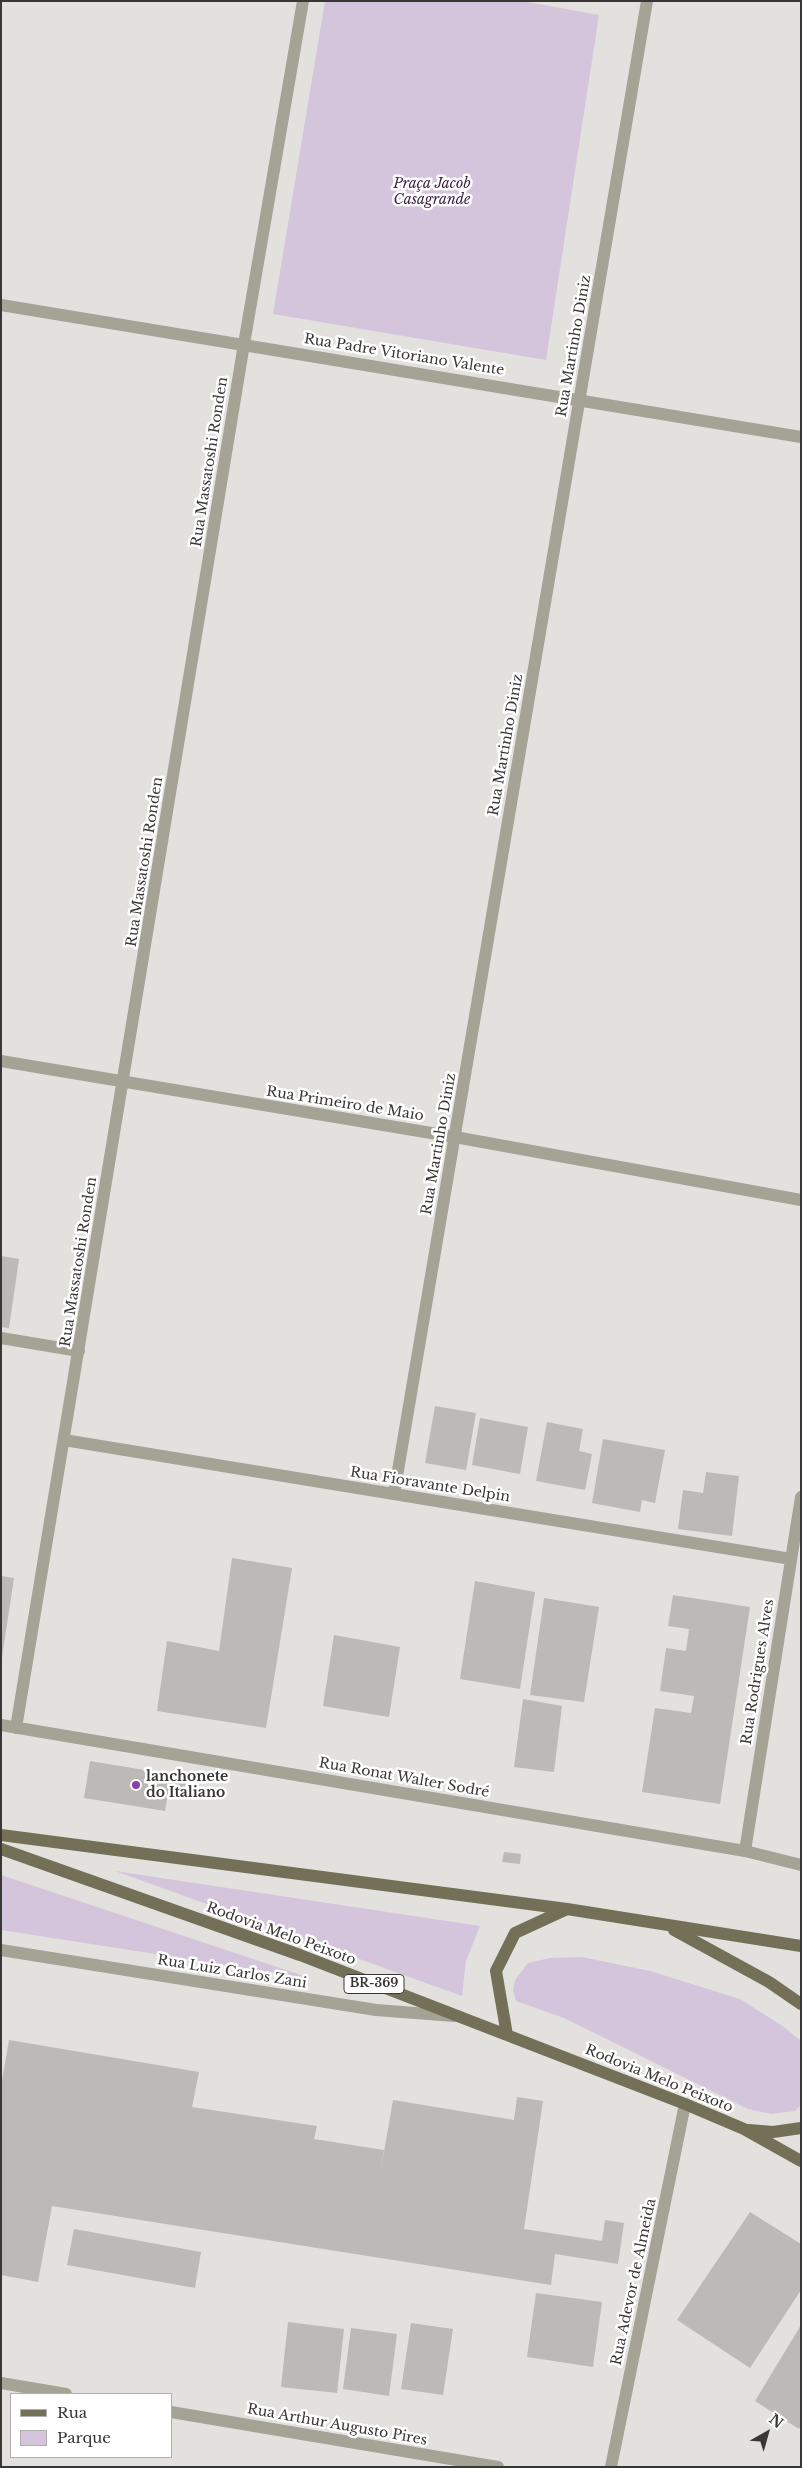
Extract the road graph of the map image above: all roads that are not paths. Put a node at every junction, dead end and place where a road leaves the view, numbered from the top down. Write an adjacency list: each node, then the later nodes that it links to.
1 (303, 1): 4 (street, Rua Massatoshi Ronden)
2 (647, 1): 5 (street, Rua Martinho Diniz)
3 (1, 305): 4 (street, Rua Padre Vitoriano Valente)
4 (244, 344): 5 (street, Rua Padre Vitoriano Valente); 8 (street, Rua Massatoshi Ronden)
5 (580, 400): 6 (street, Rua Padre Vitoriano Valente); 9 (street, Rua Martinho Diniz)
6 (801, 437)
7 (1, 1061): 8 (street, Rua Primeiro de Maio)
8 (124, 1083): 9 (street, Rua Primeiro de Maio); 12 (street, Rua Massatoshi Ronden)
9 (455, 1137): 10 (street, Rua Primeiro de Maio); 14 (street, Rua Martinho Diniz)
10 (801, 1200)
11 (1, 1338): 12 (street)
12 (79, 1351): 13 (street, Rua Massatoshi Ronden)
13 (64, 1440): 14 (street, Rua Fioravante Delpin); 18 (street, Rua Massatoshi Ronden)
14 (394, 1494): 16 (street, Rua Fioravante Delpin)
15 (801, 1497): 16 (street, Rua Rodrigues Alves)
16 (791, 1559): 21 (street, Rua Rodrigues Alves)
17 (1, 1725): 18 (street, Rua Ronat Walter Sodré)
18 (16, 1728): 21 (street, Rua Ronat Walter Sodré)
19 (1, 1835): 23 (main road)
20 (1, 1849): 28 (main road, Rodovia Melo Peixoto / BR-369)
21 (745, 1850): 22 (street, Rua Ronat Walter Sodré)
22 (801, 1865)
23 (567, 1909): 24 (main road); 29 (main road)
24 (665, 1925): 25 (main road); 27 (main road)
25 (801, 1946)
26 (1, 1950): 28 (street, Rua Luiz Carlos Zani)
27 (801, 2004)
28 (458, 2017): 29 (main road, Rodovia Melo Peixoto / BR-369)
29 (507, 2035): 30 (main road, Rodovia Melo Peixoto / BR-369)
30 (685, 2104): 32 (main road, Rodovia Melo Peixoto / BR-369); 38 (street, Rua Adevor de Almeida)
31 (801, 2128): 32 (main road, BR-369)
32 (744, 2129): 33 (main road)
33 (801, 2162)
34 (1, 2383): 35 (street)
35 (60, 2393)
36 (172, 2412): 37 (street, Rua Arthur Augusto Pires)
37 (498, 2467)
38 (611, 2467)

